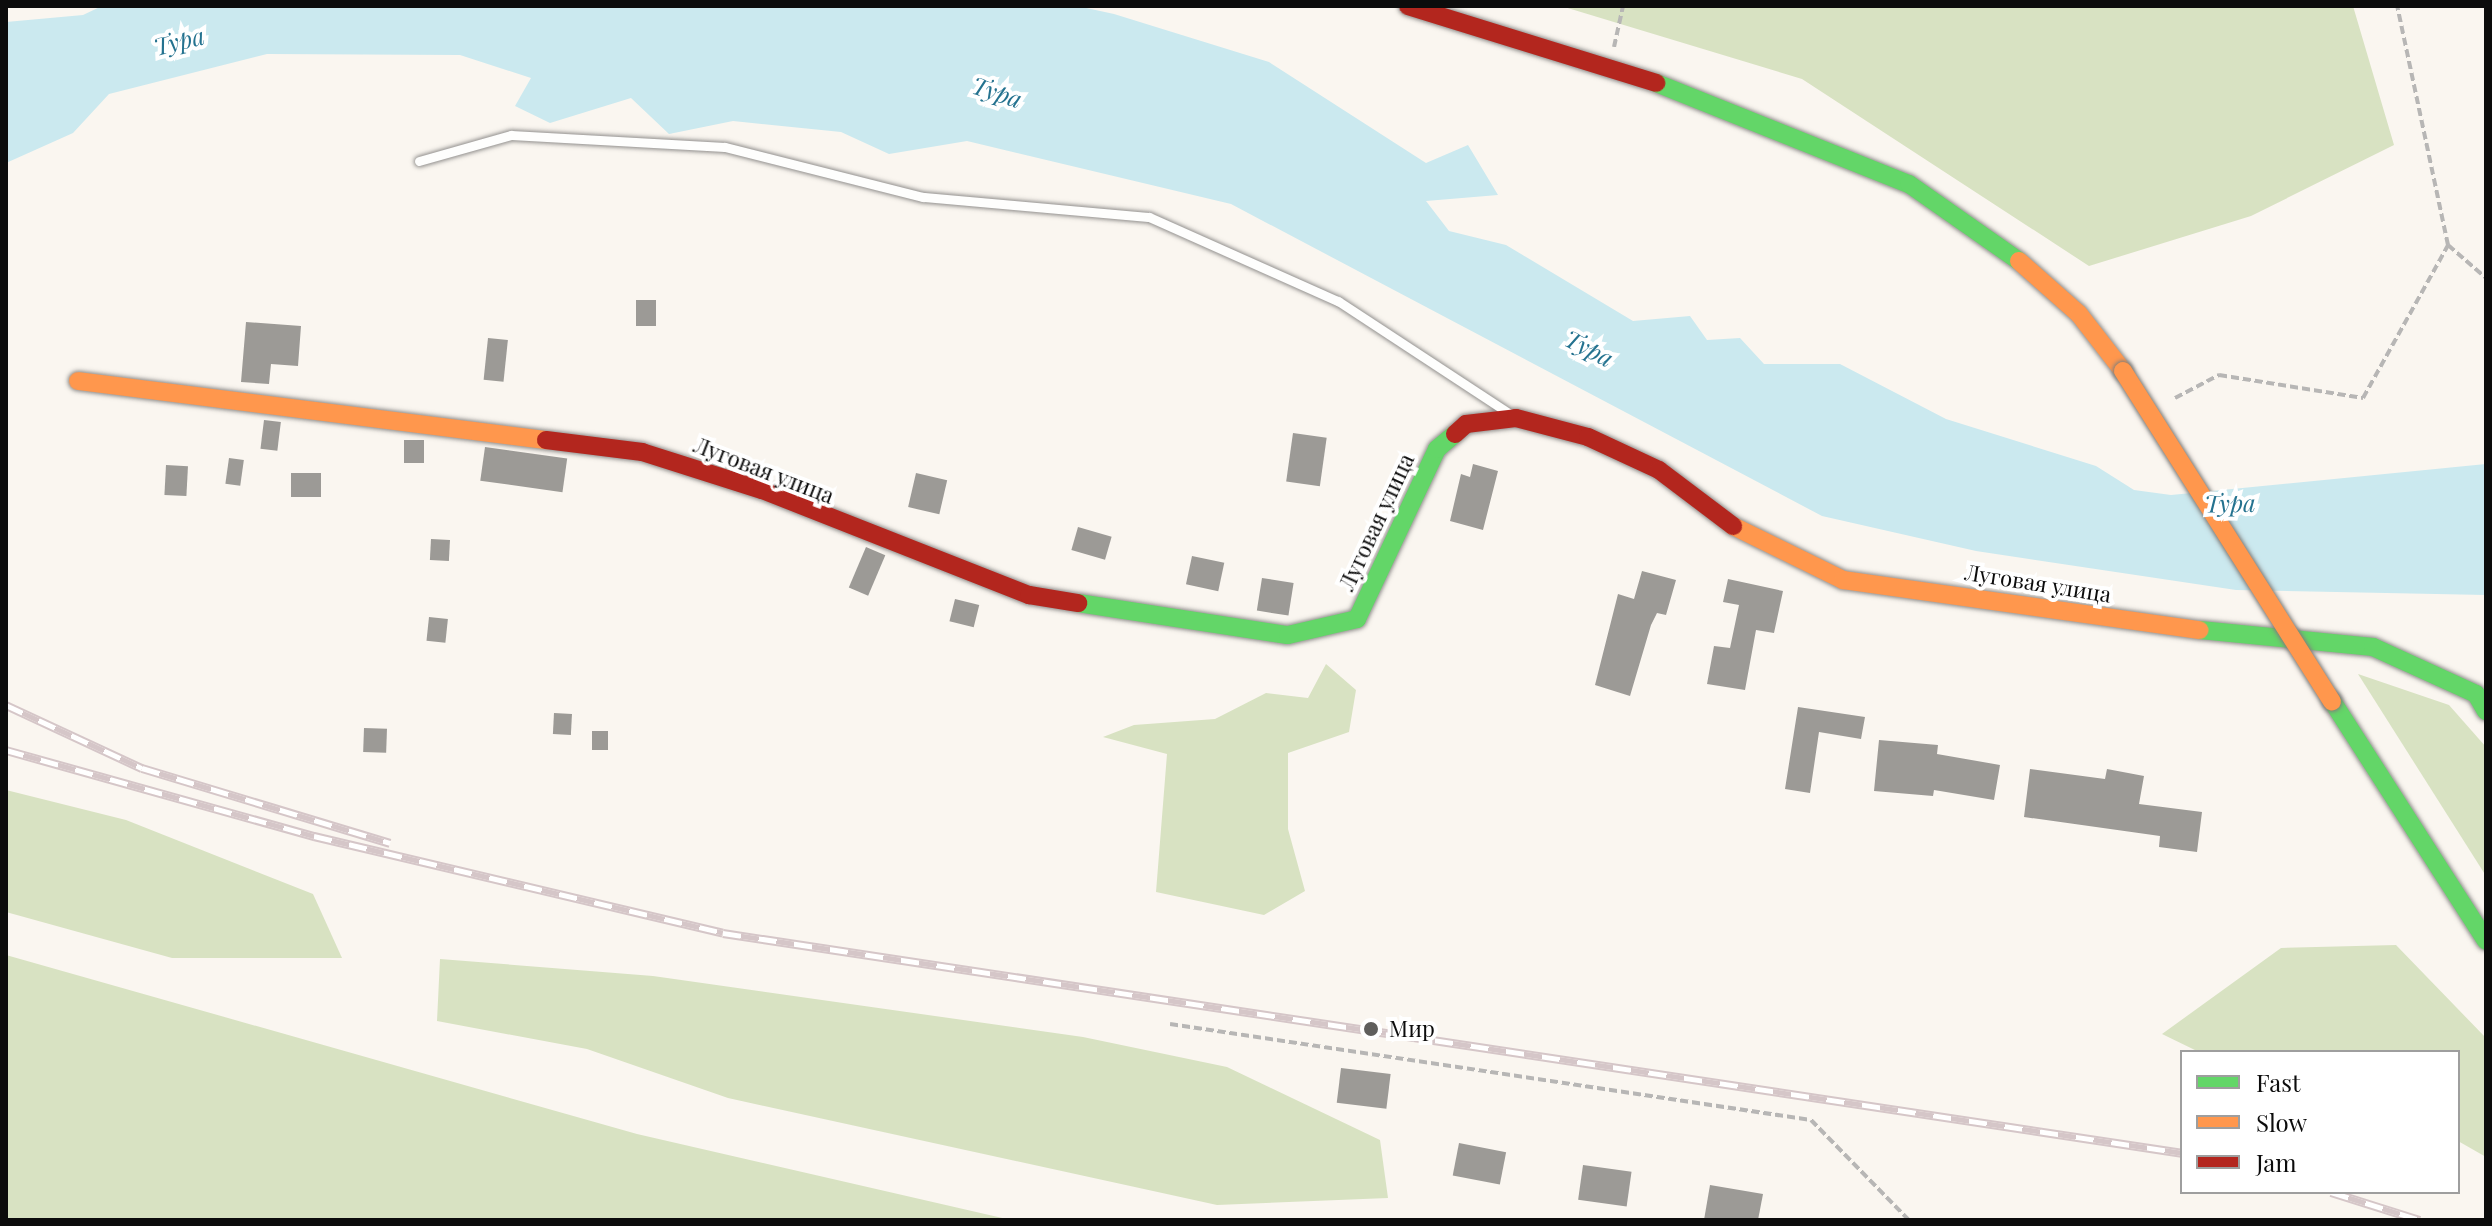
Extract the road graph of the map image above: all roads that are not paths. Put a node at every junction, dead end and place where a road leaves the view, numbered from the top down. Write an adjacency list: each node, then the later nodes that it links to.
1 (1408, 6): 6 (street, bridge)
2 (419, 161): 4 (lane)
3 (78, 381): 4 (street, Луговая улица)
4 (1516, 418): 5 (street, Луговая улица)
5 (2486, 711)
6 (2486, 941)

